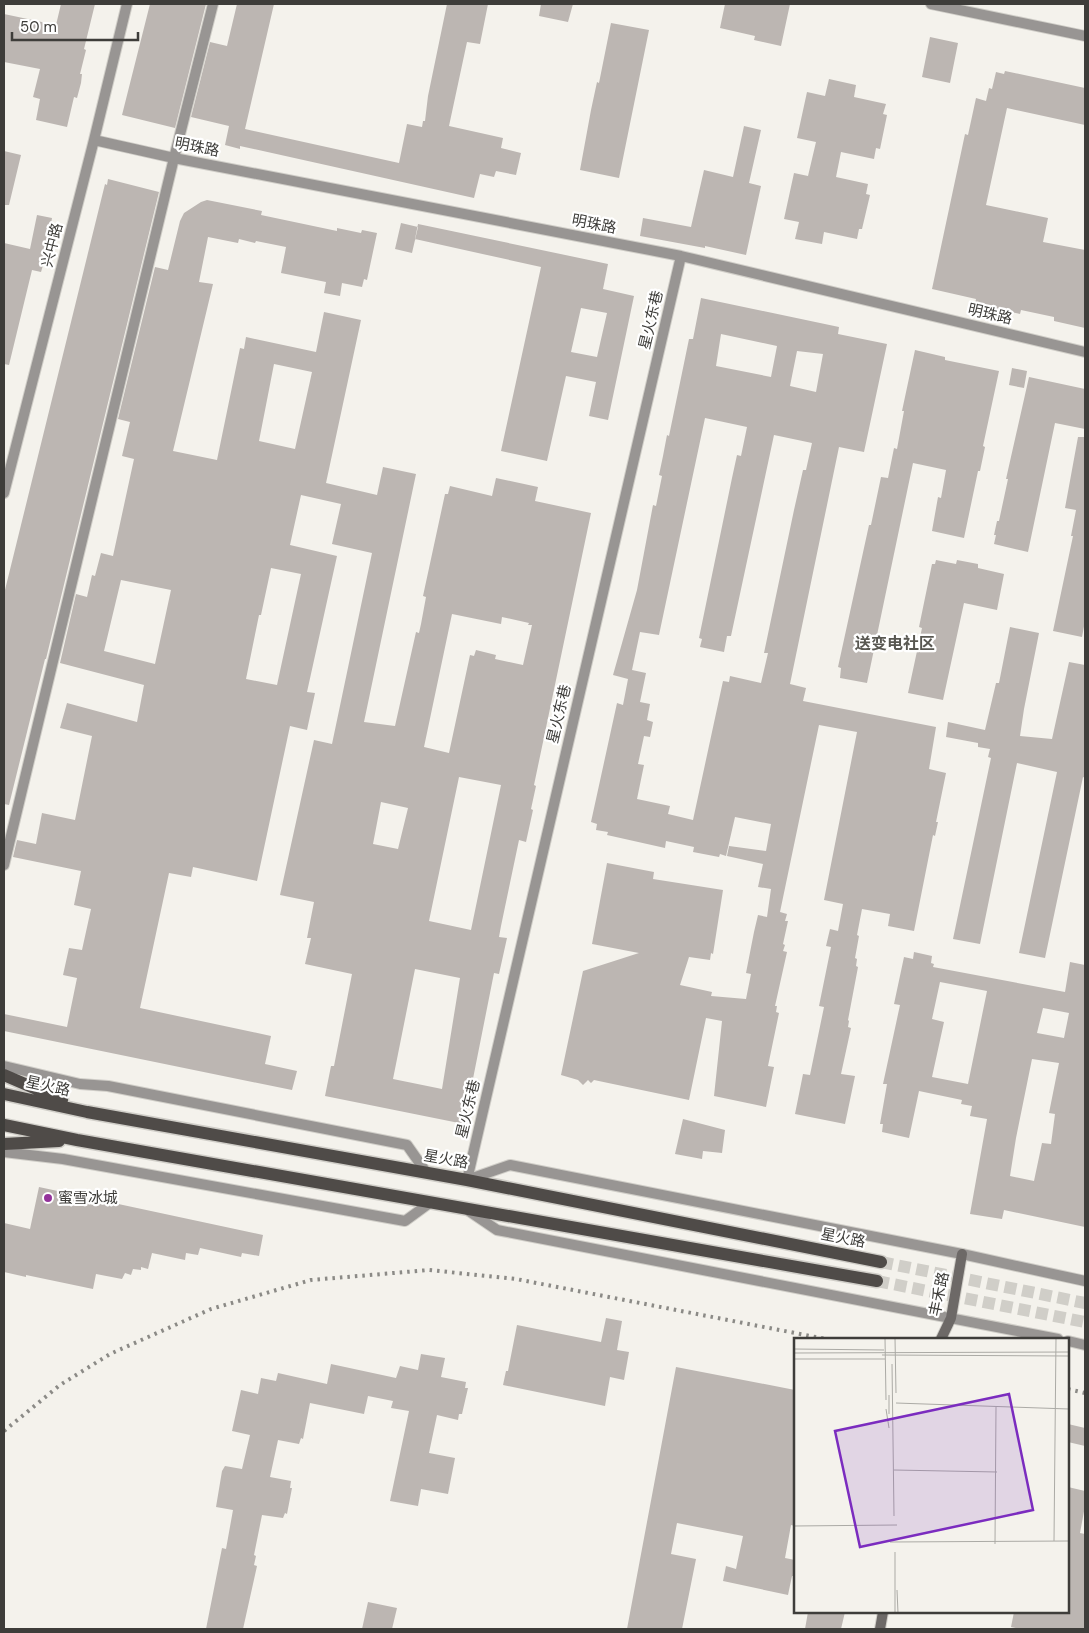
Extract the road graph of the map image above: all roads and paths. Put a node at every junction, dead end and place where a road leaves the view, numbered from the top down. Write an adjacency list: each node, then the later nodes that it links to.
1 (127, 4): 5 (street, 兴中路)
2 (213, 4): 6 (street)
3 (931, 4): 4 (street)
4 (1085, 36)
5 (94, 140): 6 (street, 明珠路); 9 (street, 兴中路)
6 (174, 158): 7 (street, 明珠路); 10 (street)
7 (681, 256): 8 (street, 明珠路); 20 (street, 星火东巷)
8 (1085, 352)
9 (4, 493)
10 (4, 865)
11 (4, 1066): 19 (street)
12 (4, 1075): 14 (main road)
13 (4, 1094): 14 (main road, 星火路)
14 (87, 1112): 19 (main road, 星火路)
15 (4, 1125): 16 (main road)
16 (77, 1140): 17 (main road); 21 (main road)
17 (4, 1144)
18 (4, 1152): 21 (street)
19 (426, 1172): 20 (main road, 星火路)
20 (467, 1180): 23 (street); 24 (main road, 星火路)
21 (431, 1202): 22 (main road)
22 (464, 1207): 25 (main road); 27 (street)
23 (962, 1254): 26 (street); 27 (main road, 丰禾路)
24 (881, 1262)
25 (876, 1281)
26 (1085, 1281)
27 (951, 1318): 28 (main road, 丰禾路); 29 (street)
28 (941, 1338)
29 (1053, 1338)
30 (1069, 1341): 31 (street)
31 (1085, 1345)
32 (884, 1613): 33 (main road)
33 (880, 1629)

